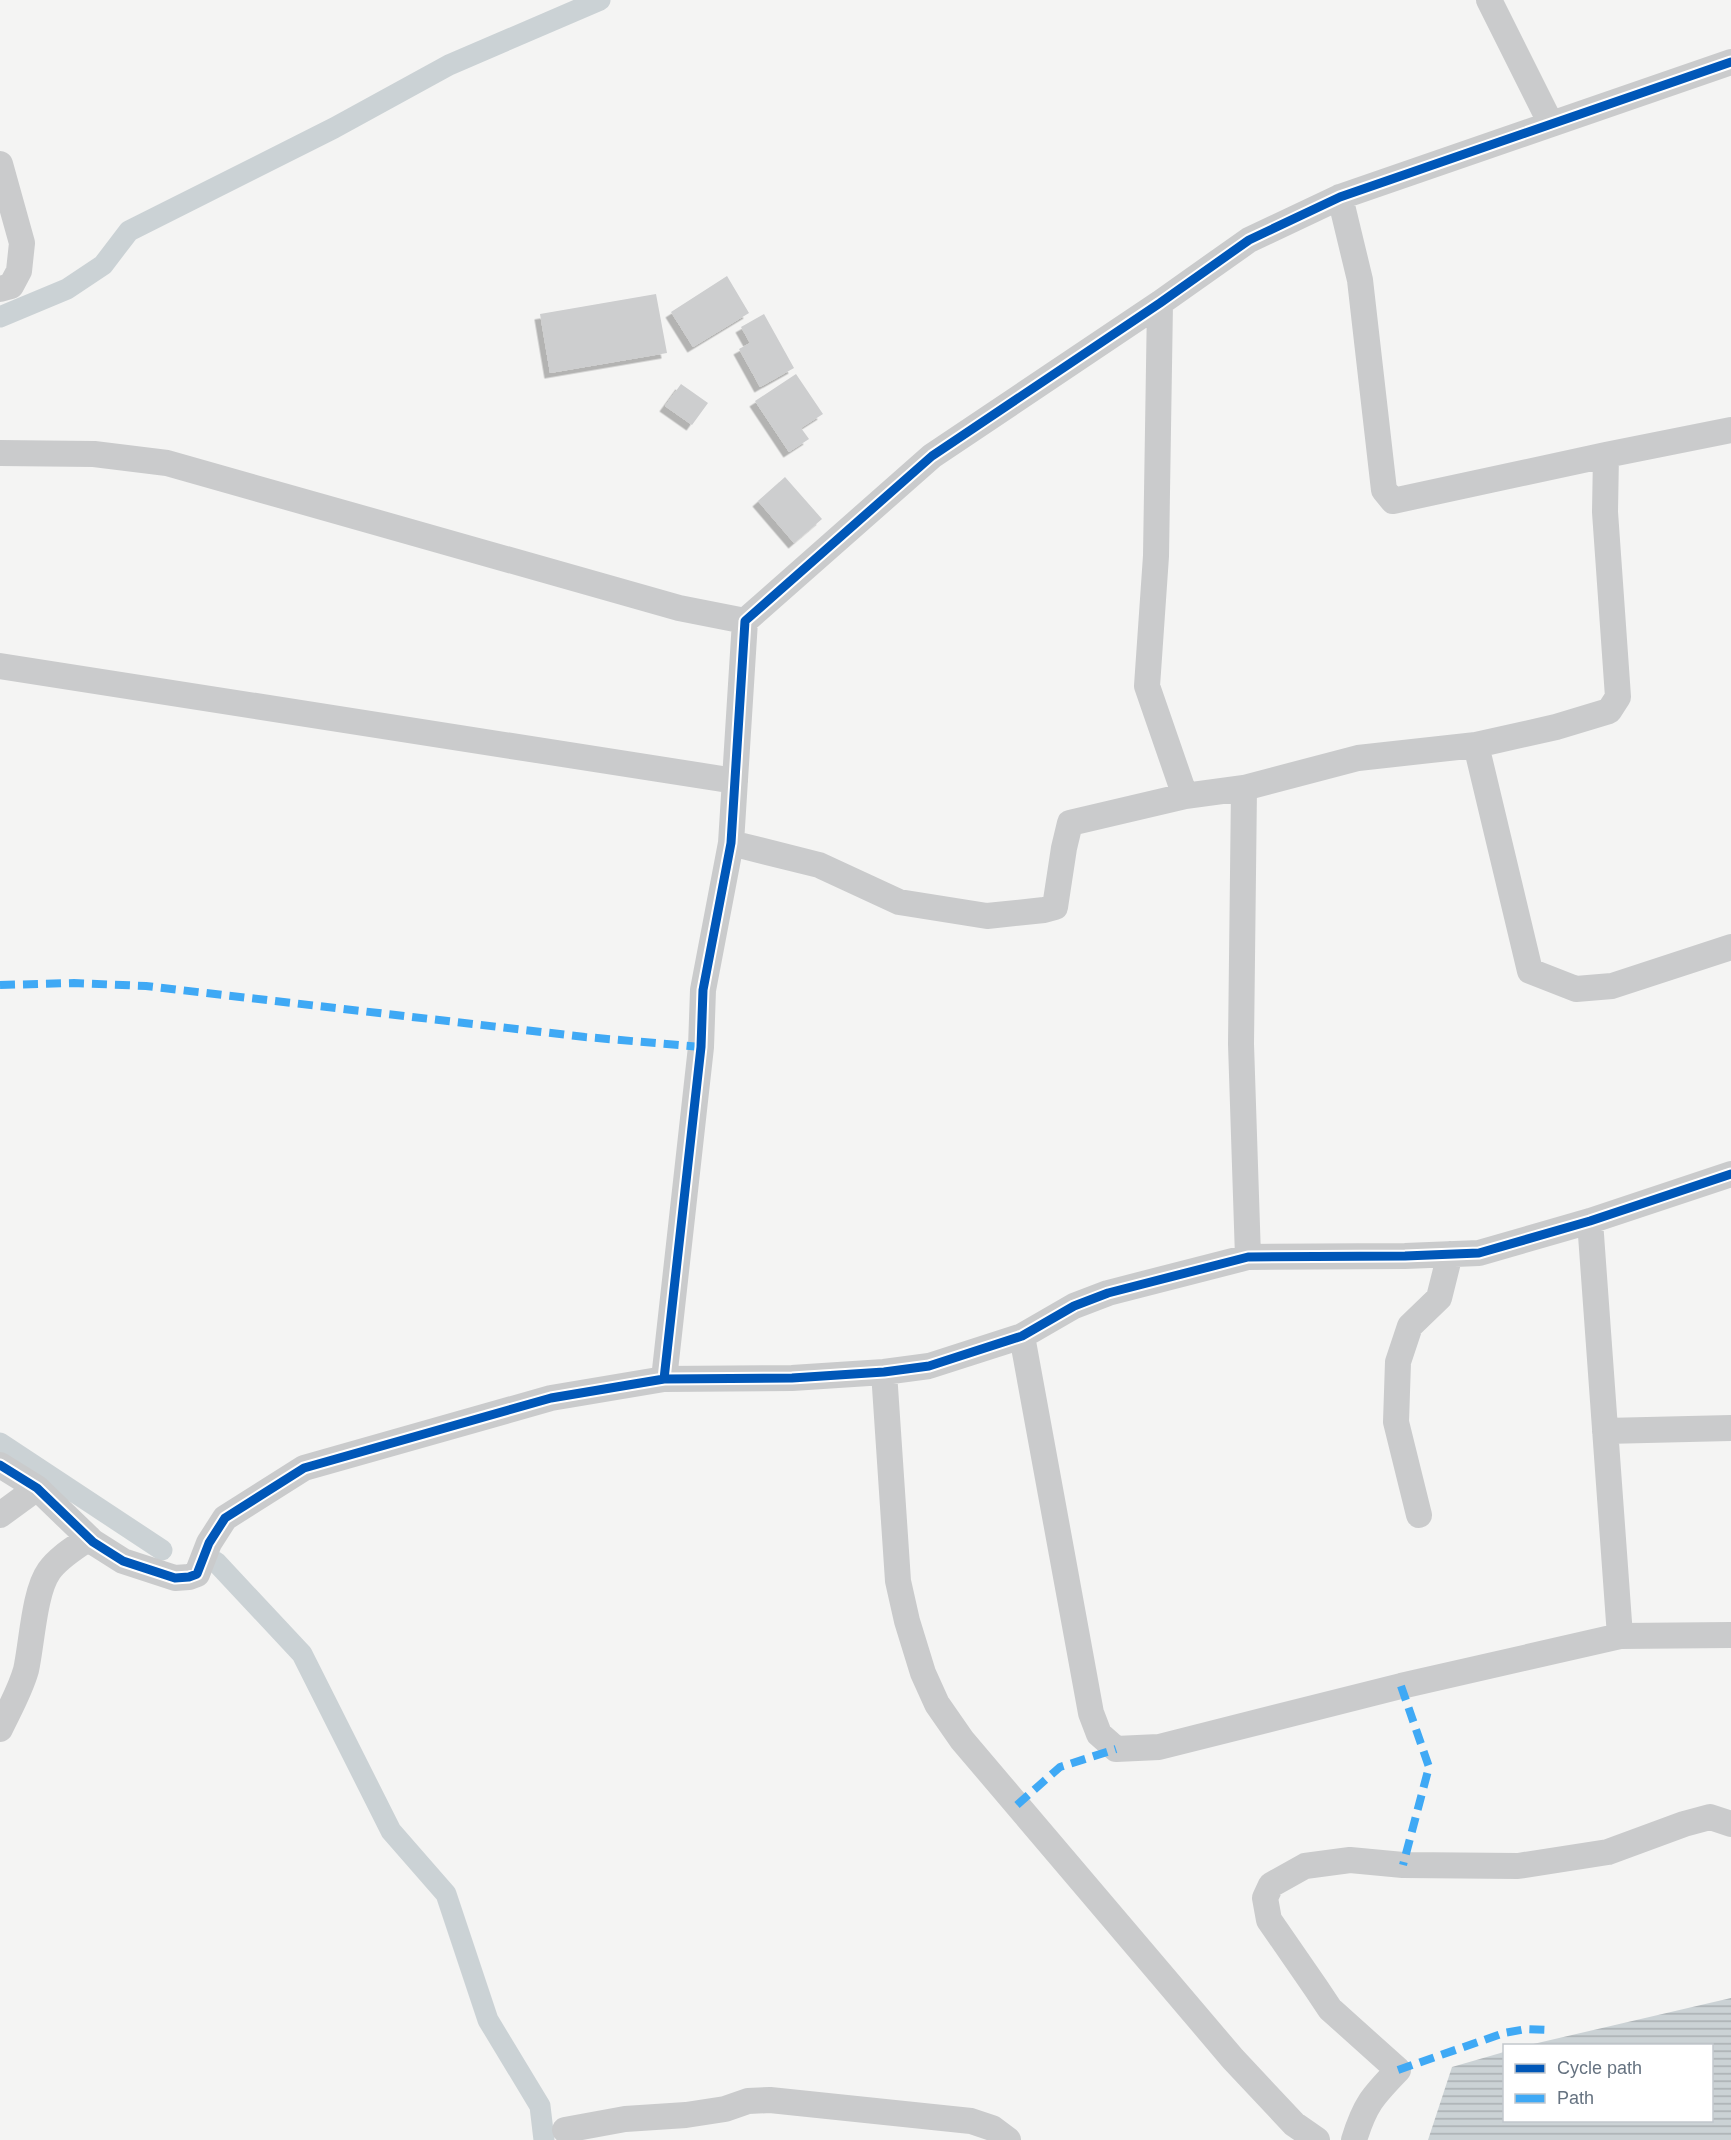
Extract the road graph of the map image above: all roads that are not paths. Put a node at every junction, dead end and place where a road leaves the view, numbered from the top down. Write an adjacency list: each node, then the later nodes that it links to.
1 (1489, 0): 3 (street)
2 (1731, 62): 3 (street)
3 (1551, 124): 5 (street)
4 (0, 164): 6 (street)
5 (1340, 197): 7 (street); 10 (street)
6 (0, 289)
7 (1160, 303): 11 (street); 16 (street)
8 (1731, 430): 10 (street)
9 (0, 453): 11 (street)
10 (1606, 455): 13 (street)
11 (744, 621): 14 (street)
12 (0, 666): 14 (street)
13 (1476, 745): 15 (street); 18 (street)
14 (735, 781): 17 (street)
15 (1244, 788): 16 (street); 22 (street)
16 (1185, 796): 17 (street)
17 (731, 843): 25 (street)
18 (1731, 947)
19 (1731, 1174): 20 (street)
20 (1590, 1221): 21 (street); 27 (street)
21 (1450, 1254): 22 (street); 31 (street)
22 (1248, 1257): 23 (street)
23 (1022, 1336): 24 (street); 34 (street)
24 (884, 1372): 25 (street); 39 (street)
25 (664, 1378): 32 (street)
26 (1731, 1428): 27 (street)
27 (1605, 1431): 34 (street)
28 (0, 1466): 29 (street)
29 (37, 1488): 30 (street); 32 (street)
30 (0, 1515)
31 (1419, 1515)
32 (89, 1538): 35 (street)
33 (1731, 1635): 34 (street)
34 (1620, 1636)
35 (0, 1729)
36 (1731, 1824): 40 (street)
37 (565, 2130): 38 (street)
38 (1008, 2140)
39 (1317, 2140)
40 (1354, 2140)

